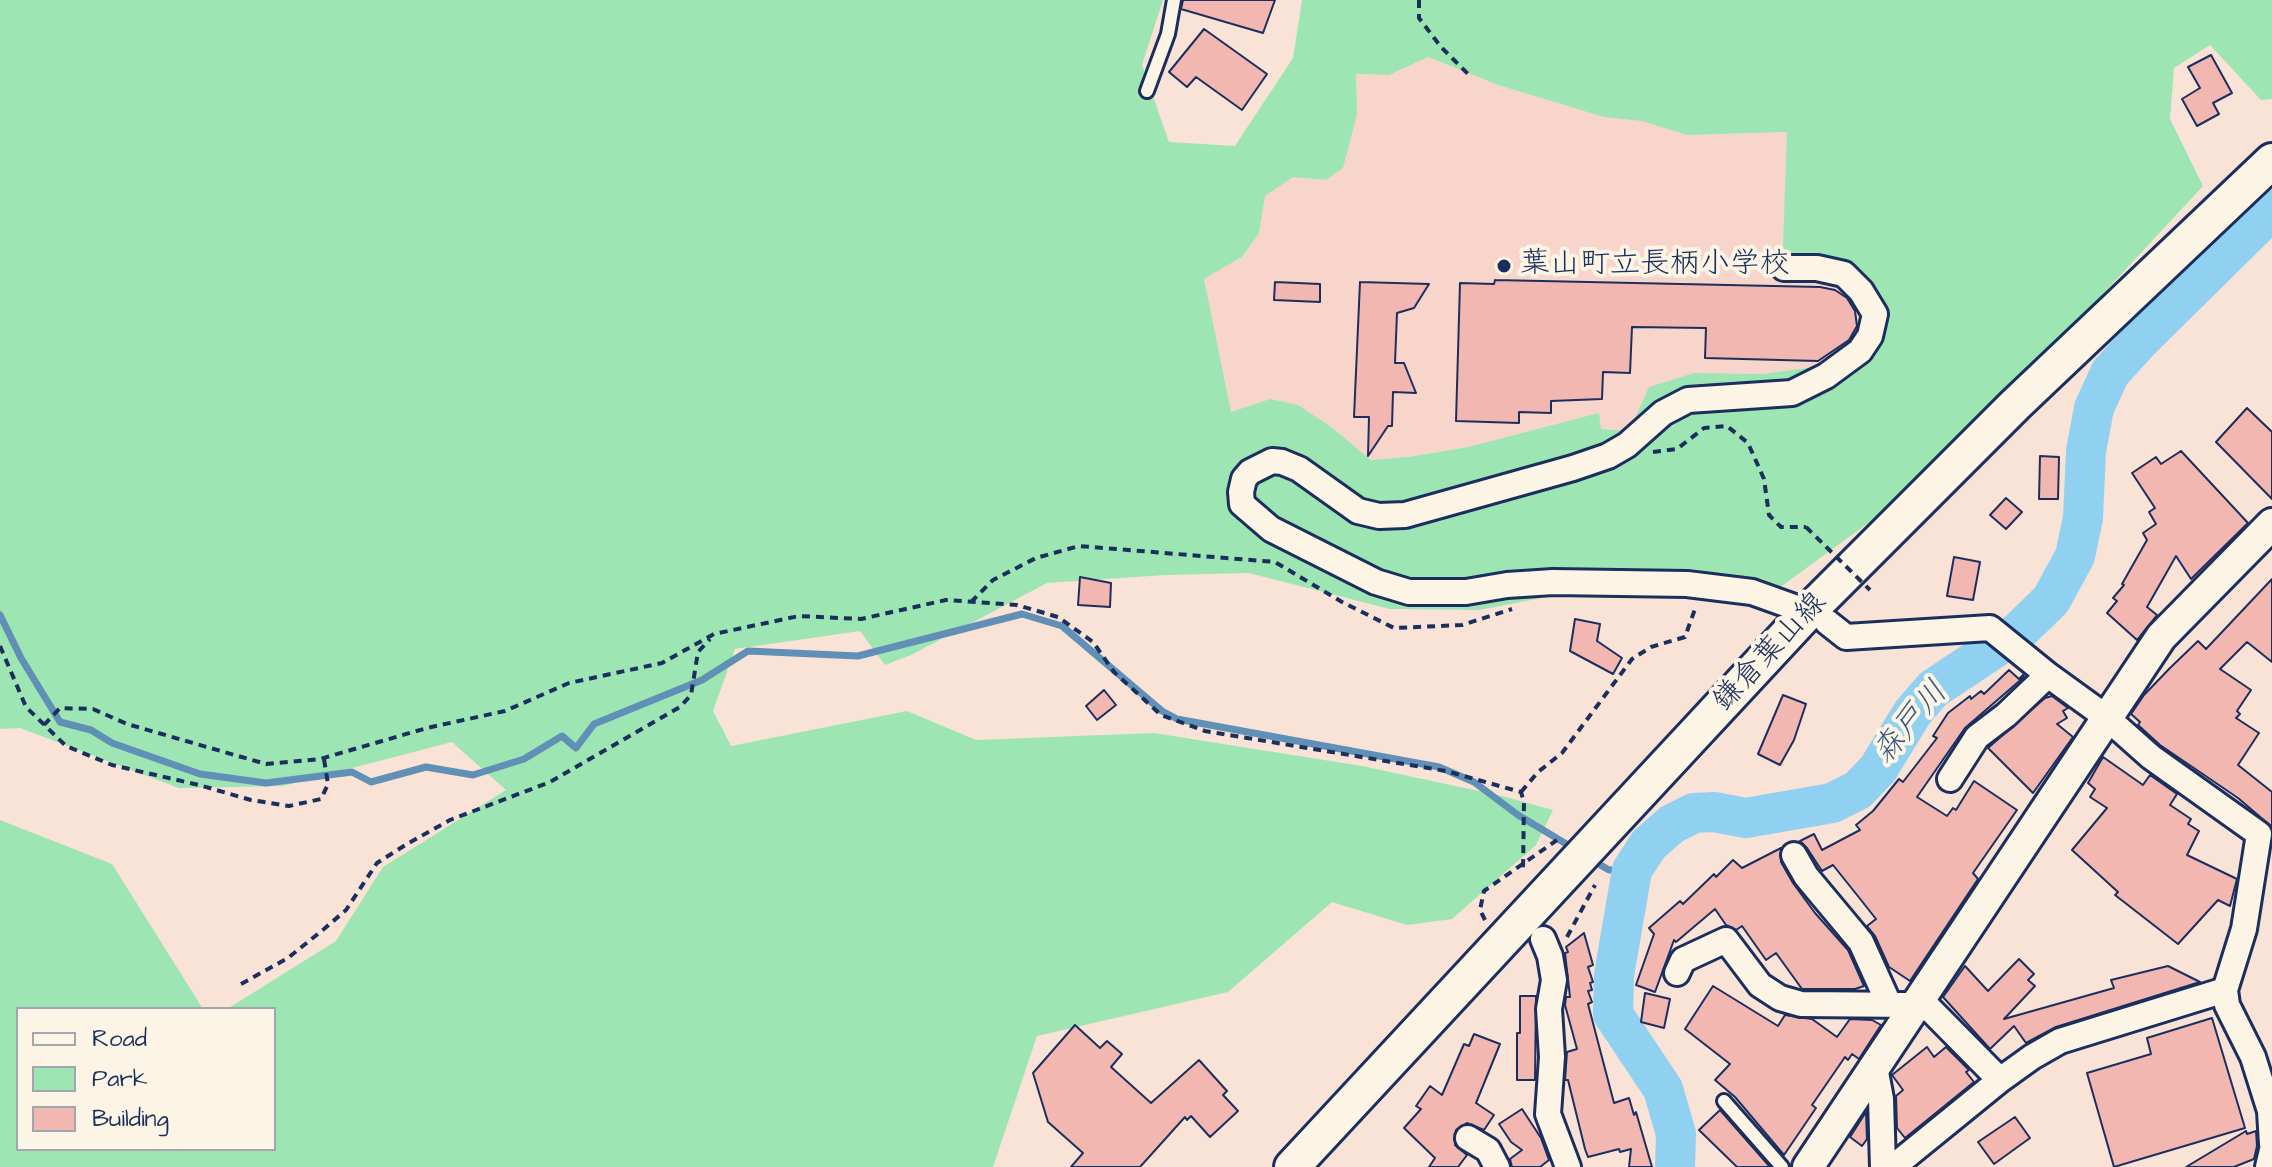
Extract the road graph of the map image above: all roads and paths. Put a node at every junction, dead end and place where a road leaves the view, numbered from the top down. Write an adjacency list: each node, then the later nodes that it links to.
1 (1174, 0): 4 (lane)
2 (1419, 0): 3 (path)
3 (1468, 74)
4 (1147, 91)
5 (2272, 161): 12 (main road, 鎌倉葉山線)
6 (1784, 268): 7 (street)
7 (1627, 445): 9 (street); 10 (path, bridge)
8 (2272, 524): 17 (street)
9 (1713, 588): 12 (street); 21 (path)
10 (1870, 590)
11 (971, 602): 13 (path); 14 (path); 21 (path)
12 (1818, 617): 16 (street); 40 (main road, 鎌倉葉山線)
13 (1462, 625)
14 (714, 634): 19 (path); 31 (path)
15 (0, 646): 18 (path)
16 (2048, 675): 17 (street); 20 (street)
17 (2106, 717): 23 (street); 33 (street)
18 (44, 725): 19 (path); 19 (path)
19 (324, 758)
20 (1950, 779)
21 (1521, 792): 25 (path)
22 (1562, 836): 25 (path)
23 (2266, 837): 32 (street)
24 (1794, 855): 33 (street)
25 (1523, 864): 26 (path); 28 (path)
26 (1523, 871)
27 (1600, 876): 29 (path)
28 (1488, 926)
29 (1546, 948): 39 (street)
30 (1677, 973): 33 (street)
31 (241, 984)
32 (2225, 990): 35 (street); 38 (street)
33 (1908, 1002): 34 (street); 35 (street)
34 (1875, 1067): 43 (street); 44 (street)
35 (2000, 1080): 45 (street)
36 (1724, 1101): 42 (lane)
37 (1468, 1138): 41 (street)
38 (2272, 1147): 46 (street)
39 (1567, 1166)
40 (1292, 1167)
41 (1497, 1167)
42 (1782, 1167)
43 (1808, 1167)
44 (1883, 1167)
45 (1893, 1167)
46 (2268, 1167)

